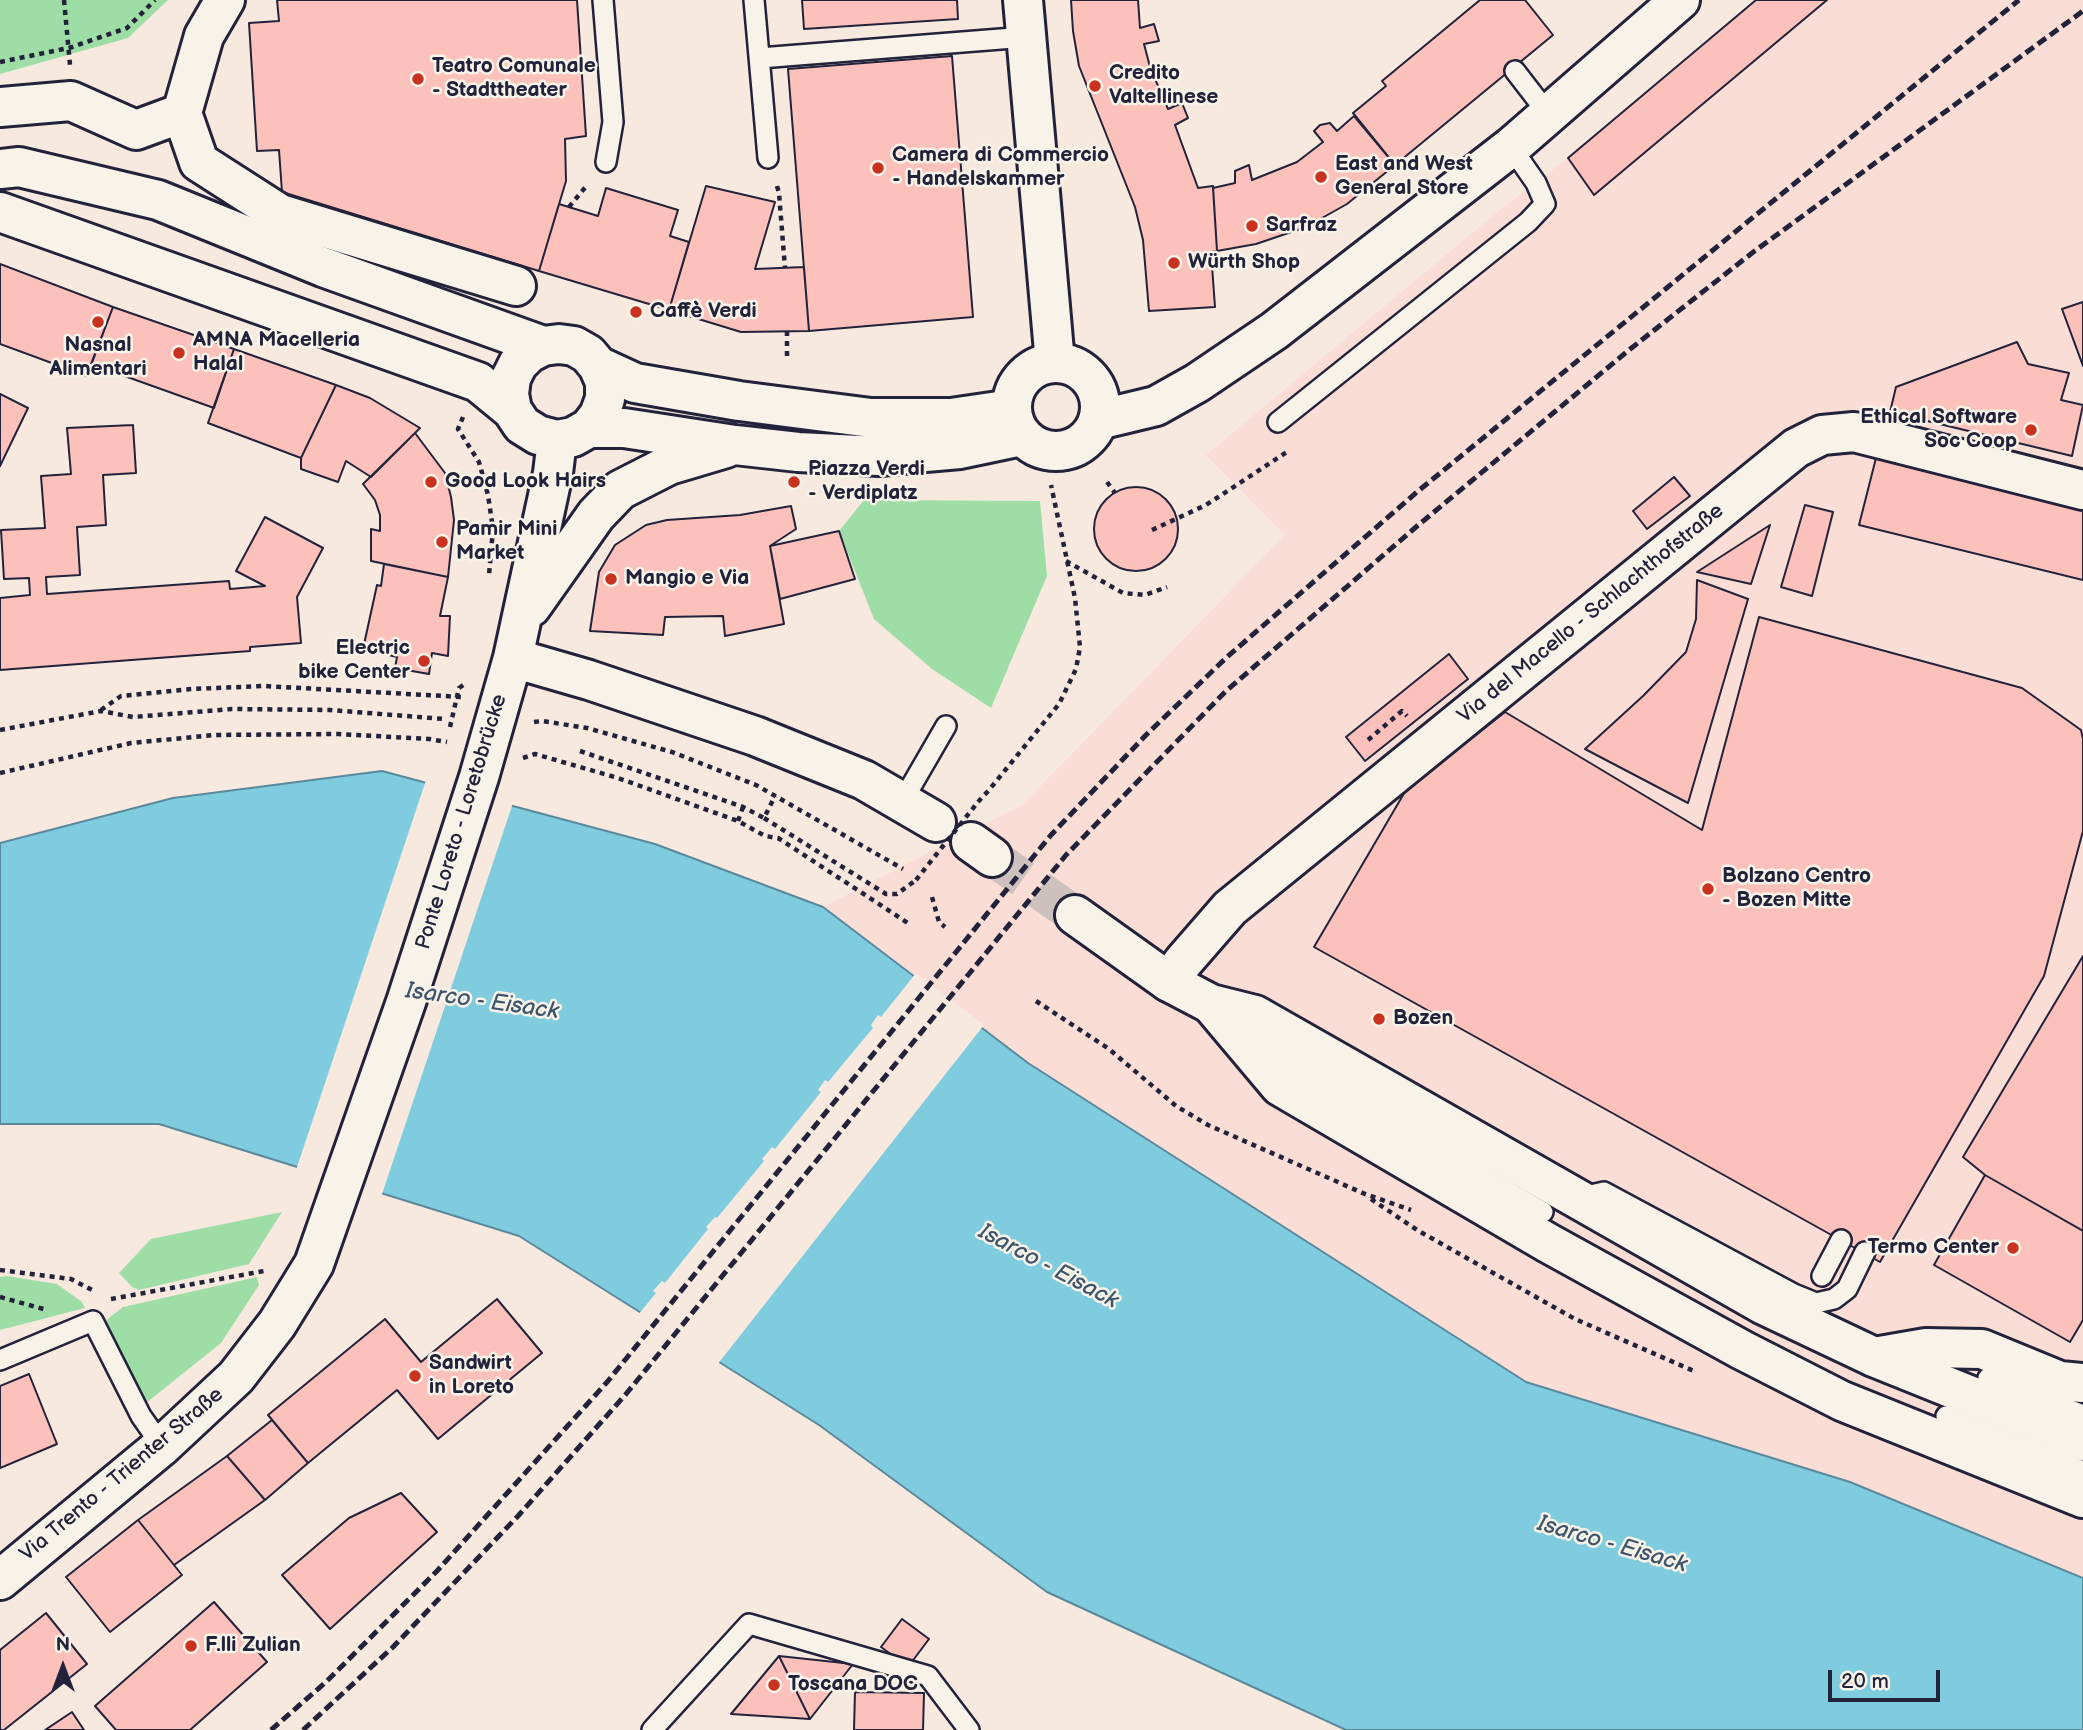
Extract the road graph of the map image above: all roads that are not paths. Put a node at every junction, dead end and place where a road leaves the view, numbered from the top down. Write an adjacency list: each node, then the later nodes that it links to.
1 (225, 0): 9 (street)
2 (603, 0): 13 (lane)
3 (754, 0): 6 (lane)
4 (1680, 0): 10 (street)
5 (1024, 18): 6 (lane); 18 (street)
6 (760, 58): 12 (lane)
7 (1515, 71): 10 (lane)
8 (0, 107): 9 (street)
9 (182, 113): 16 (street)
10 (1549, 115): 11 (street)
11 (1511, 146): 21 (street); 22 (lane)
12 (768, 158)
13 (606, 162)
14 (0, 169): 17 (street)
15 (0, 212): 20 (street)
16 (516, 286)
17 (543, 346): 19 (street); 20 (street)
18 (1055, 363): 21 (street); 23 (street)
19 (598, 366): 23 (street); 24 (street)
20 (512, 410): 24 (street)
21 (1098, 419): 23 (street)
22 (1278, 422)
23 (1017, 423): 25 (street)
24 (573, 434): 25 (street); 27 (street, Ponte Loreto - Loretobrücke)
25 (735, 445): 27 (street)
26 (2083, 489): 33 (street, Via del Macello - Schlachthofstraße)
27 (522, 621): 28 (street, Ponte Loreto - Loretobrücke)
28 (513, 658): 30 (street); 38 (street, Ponte Loreto - Loretobrücke)
29 (946, 726): 30 (lane)
30 (902, 802): 31 (street)
31 (936, 822)
32 (1075, 915): 33 (street)
33 (1169, 982): 34 (street)
34 (1223, 1018): 35 (street); 49 (street)
35 (1559, 1205): 37 (lane); 40 (street)
36 (1841, 1240): 39 (lane)
37 (1865, 1252)
38 (314, 1264): 47 (street, Via Trento - Trienter Straße)
39 (1822, 1276)
40 (1874, 1357): 43 (street); 46 (street)
41 (0, 1360): 47 (lane)
42 (1988, 1378): 44 (lane)
43 (2083, 1383)
44 (2083, 1415)
45 (1946, 1416): 48 (lane)
46 (2083, 1441)
47 (162, 1446): 50 (street, Via Trento - Trienter Straße)
48 (2083, 1471)
49 (2083, 1498)
50 (0, 1580)
51 (652, 1730): 52 (lane)
52 (969, 1730)

